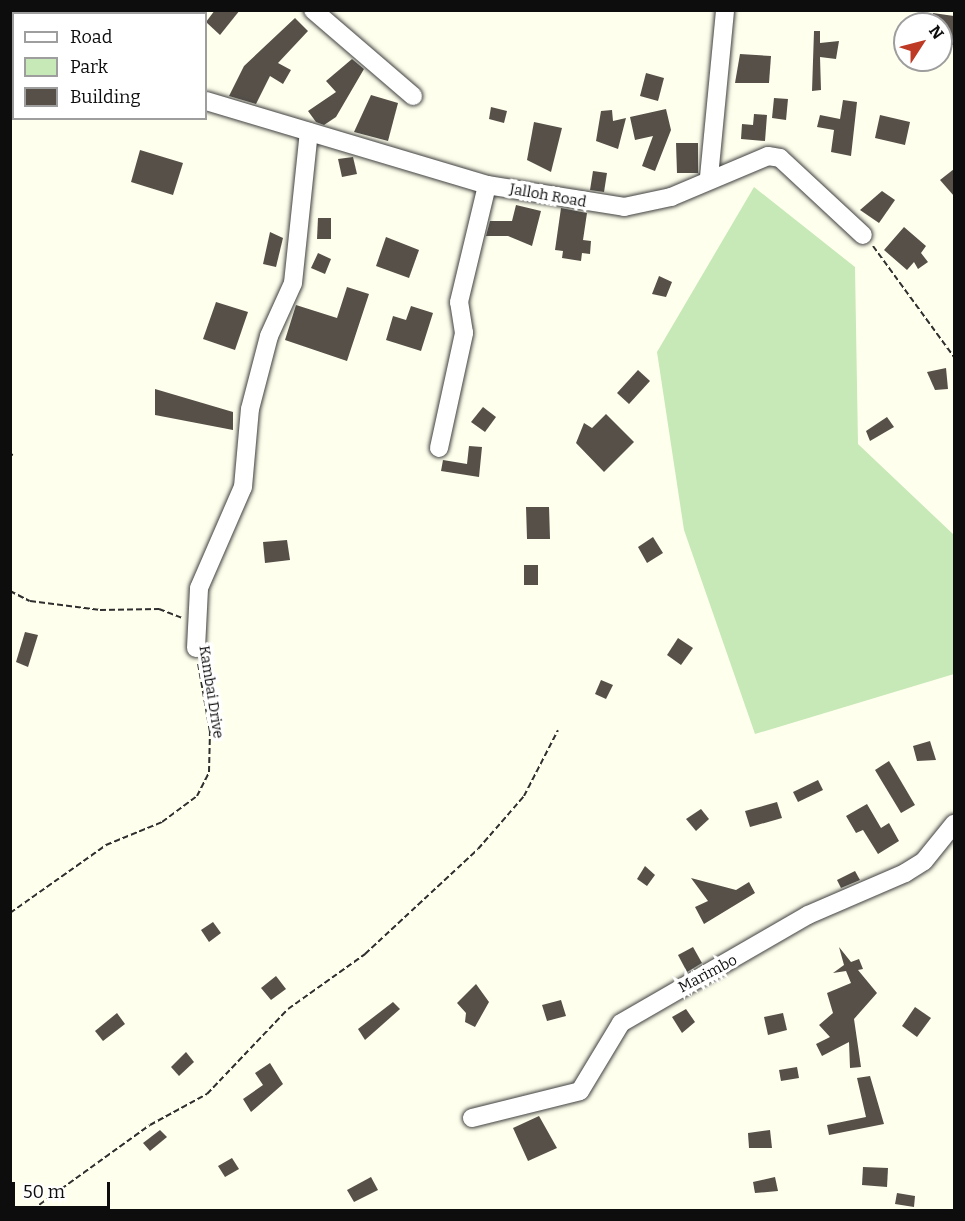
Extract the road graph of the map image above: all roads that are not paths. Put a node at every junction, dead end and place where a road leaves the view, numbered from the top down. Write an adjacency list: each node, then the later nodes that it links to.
1 (313, 10): 3 (street)
2 (725, 10): 6 (street)
3 (413, 96)
4 (207, 101): 5 (street, Jalloh Road)
5 (309, 132): 7 (street, Jalloh Road); 10 (street)
6 (709, 177): 7 (street, Jalloh Road); 8 (street, Jalloh Road)
7 (487, 186): 9 (street)
8 (863, 235)
9 (440, 447)
10 (196, 648)
11 (954, 824): 12 (street, Marimbo)
12 (472, 1118)

